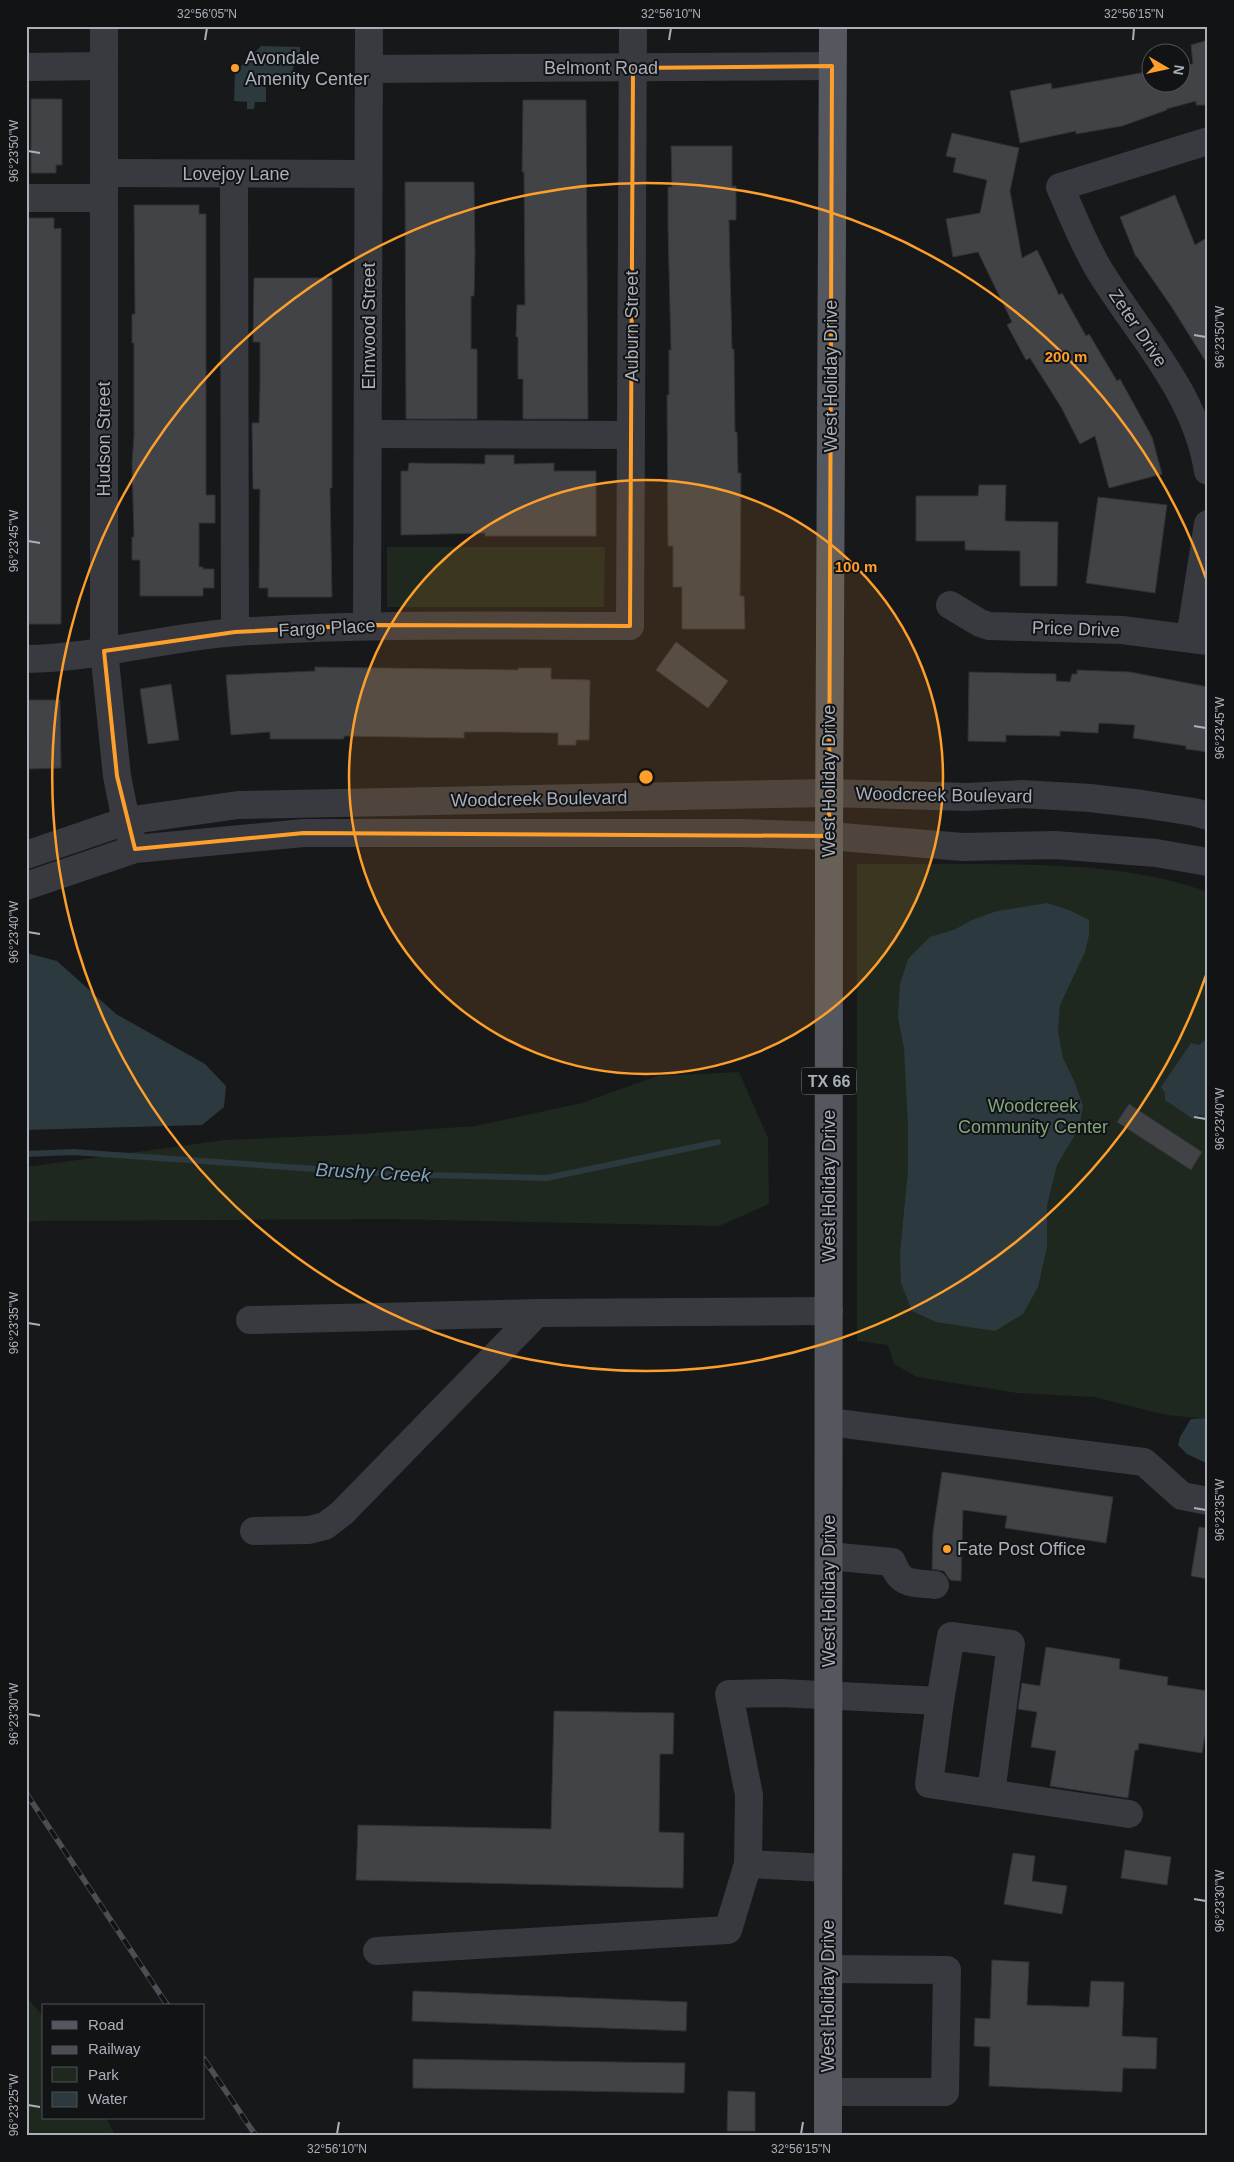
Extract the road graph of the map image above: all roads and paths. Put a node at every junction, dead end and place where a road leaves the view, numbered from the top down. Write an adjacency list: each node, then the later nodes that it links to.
1 (104, 26): 5 (street, Hudson Street)
2 (369, 26): 9 (street, Elmwood Street)
3 (633, 26): 8 (street, Auburn Street)
4 (832, 26): 6 (main road, West Holiday Drive / TX 66)
5 (104, 66): 7 (street); 13 (street, Hudson Street)
6 (832, 66): 8 (street, Belmont Road); 26 (main road, West Holiday Drive / TX 66)
7 (26, 67)
8 (633, 68): 9 (street, Belmont Road); 16 (street, Auburn Street)
9 (369, 69): 12 (street, Elmwood Street)
10 (1208, 141): 17 (street, Zeter Drive)
11 (234, 174): 12 (street, Lovejoy Lane); 13 (street, Lovejoy Lane); 22 (street)
12 (368, 174): 15 (street, Elmwood Street)
13 (104, 186): 14 (street, Lovejoy Lane); 24 (street, Hudson Street)
14 (26, 198)
15 (369, 434): 16 (street); 20 (street, Elmwood Street)
16 (631, 435): 21 (street, Auburn Street)
17 (1208, 471)
18 (1208, 524): 23 (street)
19 (950, 605): 23 (street, Price Drive)
20 (367, 626): 21 (street, Fargo Place); 22 (street, Fargo Place)
21 (630, 626)
22 (235, 632): 24 (street, Fargo Place)
23 (1199, 640)
24 (104, 651): 25 (street, Fargo Place); 28 (street, Hudson Street)
25 (26, 659)
26 (829, 793): 27 (street, Woodcreek Boulevard); 28 (street, Woodcreek Boulevard); 29 (main road, West Holiday Drive / TX 66)
27 (1208, 816)
28 (126, 821): 30 (street, Hudson Street); 31 (street, Woodcreek Boulevard)
29 (829, 836): 30 (street, Woodcreek Boulevard); 32 (street, Woodcreek Boulevard); 34 (main road, West Holiday Drive / TX 66)
30 (135, 849): 33 (street, Woodcreek Boulevard)
31 (26, 855)
32 (1208, 862)
33 (26, 886)
34 (829, 1312): 35 (street); 37 (main road, West Holiday Drive / TX 66)
35 (537, 1313): 36 (street); 39 (street)
36 (250, 1320)
37 (828, 1422): 38 (street); 40 (main road, West Holiday Drive / TX 66)
38 (1208, 1501)
39 (254, 1531)
40 (829, 1556): 41 (street); 42 (main road, West Holiday Drive / TX 66)
41 (935, 1585)
42 (829, 1697): 43 (street); 46 (street); 47 (main road, West Holiday Drive / TX 66)
43 (940, 1701): 44 (street); 44 (street)
44 (991, 1793): 45 (street)
45 (1129, 1814)
46 (748, 1864): 47 (street); 48 (street)
47 (828, 1868): 49 (main road, West Holiday Drive / TX 66)
48 (377, 1951)
49 (828, 1968): 50 (main road, West Holiday Drive / TX 66); 50 (street)
50 (828, 2092): 51 (main road, West Holiday Drive / TX 66)
51 (828, 2136)

